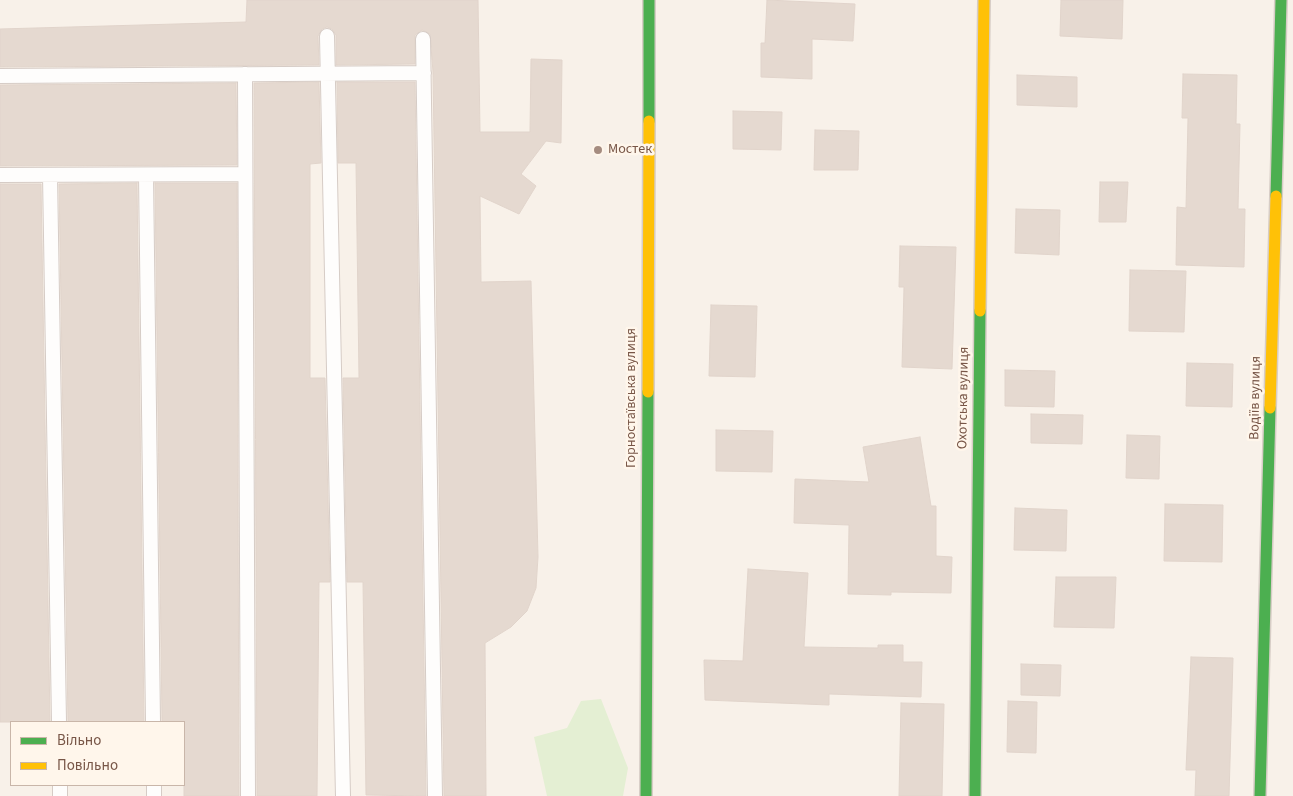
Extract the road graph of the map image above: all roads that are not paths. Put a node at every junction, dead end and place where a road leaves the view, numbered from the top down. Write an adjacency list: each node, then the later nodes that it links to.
1 (649, 0): 19 (street, Горностаївська вулиця)
2 (984, 0): 20 (street, Охотська вулиця)
3 (1281, 0): 21 (street, Водіїв вулиця)
4 (328, 36): 6 (lane)
5 (423, 39): 7 (lane)
6 (329, 73): 7 (lane); 8 (lane); 17 (lane)
7 (424, 73): 18 (lane)
8 (245, 74): 9 (lane); 10 (lane)
9 (0, 76)
10 (245, 174): 13 (lane); 16 (lane)
11 (0, 175): 12 (lane)
12 (50, 175): 13 (lane); 14 (lane)
13 (146, 175): 15 (lane)
14 (59, 721)
15 (153, 721)
16 (248, 796)
17 (343, 796)
18 (435, 796)
19 (646, 796)
20 (975, 796)
21 (1260, 796)

